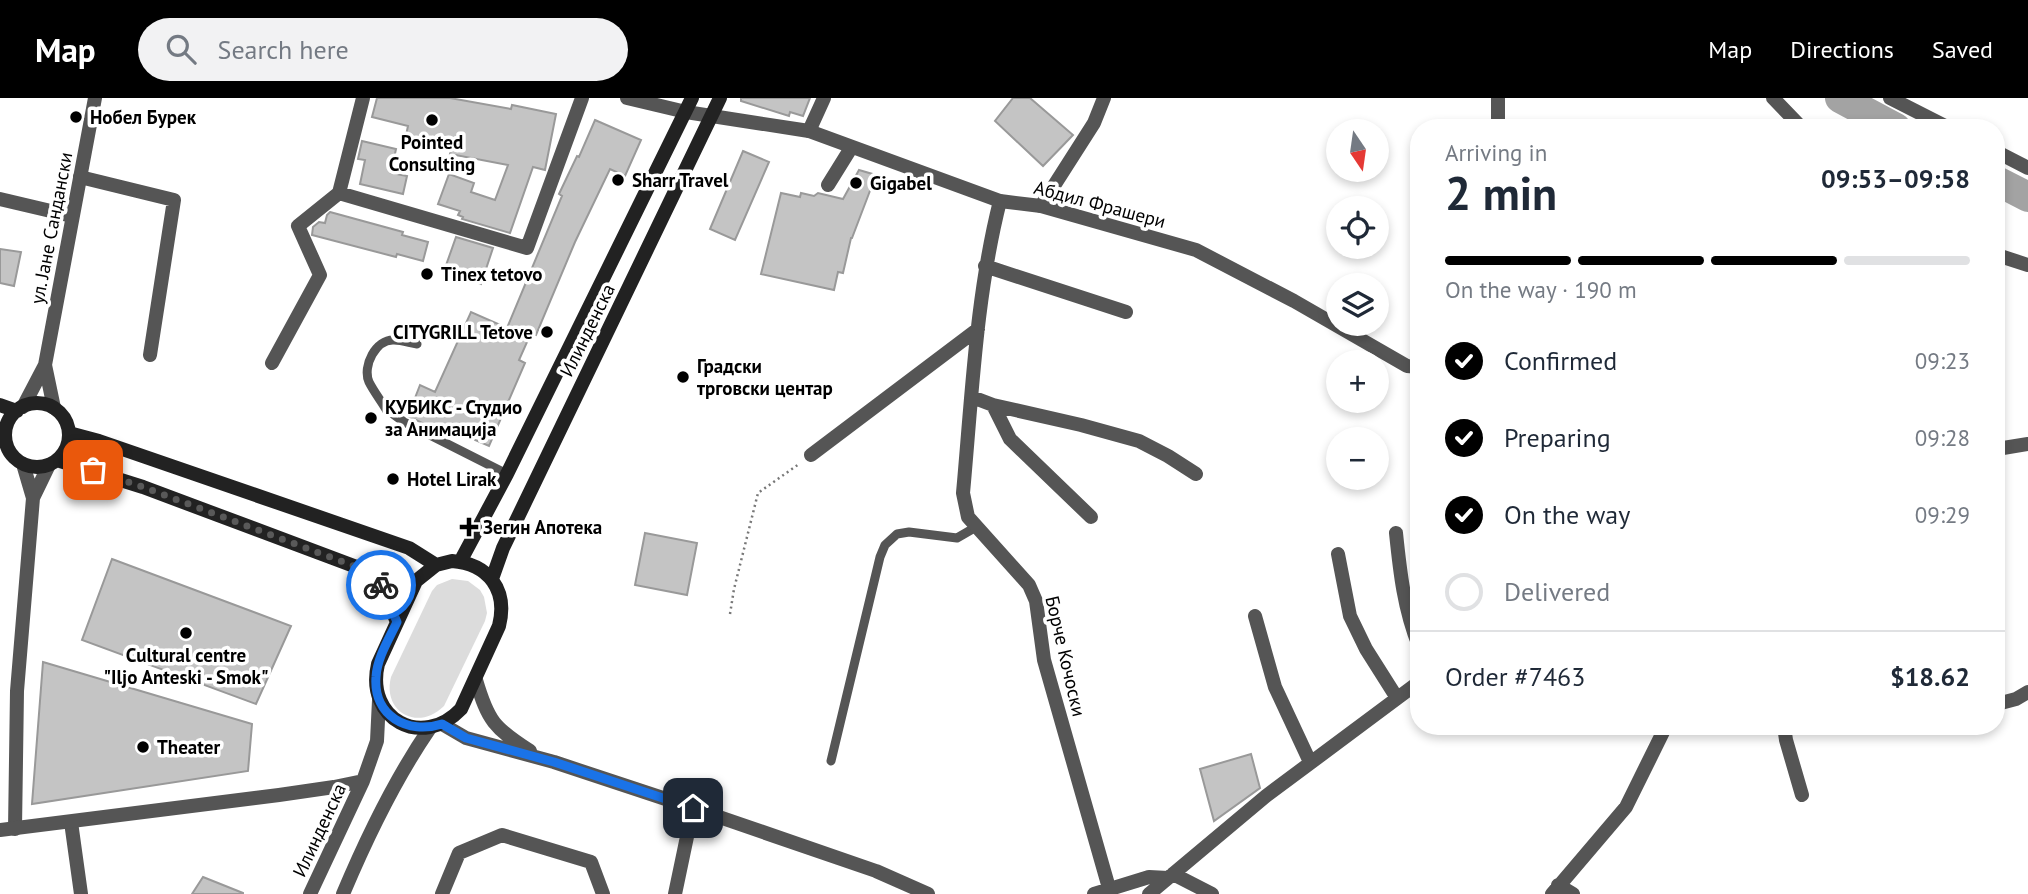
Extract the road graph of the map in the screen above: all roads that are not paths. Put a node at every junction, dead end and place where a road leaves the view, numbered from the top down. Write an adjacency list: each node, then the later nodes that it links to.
1 (95, 98): 20 (street, ул. Јане Сандански)
2 (363, 98): 22 (street)
3 (582, 98): 22 (street)
4 (627, 98): 11 (street, Абдил Фрашери)
5 (720, 98): 12 (main road, Илинденска)
6 (824, 98): 16 (street)
7 (1104, 98): 25 (street)
8 (1498, 98): 13 (street)
9 (1773, 98): 14 (street)
10 (1891, 98): 15 (street)
11 (689, 105): 12 (street, Абдил Фрашери); 49 (main road, Илинденска)
12 (712, 116): 16 (street, Абдил Фрашери); 58 (main road, Илинденска)
13 (1497, 119)
14 (1793, 119)
15 (1932, 119)
16 (809, 131): 17 (street, Абдил Фрашери)
17 (851, 148): 21 (street); 24 (street, Абдил Фрашери)
18 (2005, 156): 19 (street)
19 (2028, 168)
20 (80, 177): 26 (street, ул. Јане Сандански); 33 (street)
21 (828, 185)
22 (339, 193): 34 (street)
23 (0, 199): 26 (street)
24 (1000, 201): 25 (street, Абдил Фрашери); 29 (street, Борче Кочоски)
25 (1041, 206): 36 (street, Абдил Фрашери)
26 (72, 215): 35 (street, ул. Јане Сандански)
27 (2005, 258): 28 (street)
28 (2028, 265)
29 (985, 266): 30 (street); 31 (street, Борче Кочоски)
30 (1126, 312)
31 (978, 329): 37 (street, Борче Кочоски); 46 (street)
32 (417, 344): 49 (lane)
33 (150, 355)
34 (272, 363)
35 (45, 365): 40 (street); 41 (street)
36 (1410, 366)
37 (972, 397): 39 (street); 53 (street, Борче Кочоски)
38 (0, 405): 41 (main road)
39 (993, 405): 50 (street); 52 (street)
40 (54, 408): 41 (main road); 42 (main road)
41 (20, 409): 43 (main road)
42 (69, 433): 47 (main road); 57 (main road)
43 (3, 434): 48 (main road)
44 (2028, 444): 45 (street)
45 (2005, 448)
46 (811, 456)
47 (53, 463): 48 (main road); 51 (street); 60 (main road)
48 (23, 464): 51 (street)
49 (507, 474): 56 (main road, Илинденска)
50 (1196, 474)
51 (33, 498): 78 (street)
52 (1091, 517)
53 (976, 527): 72 (lane); 81 (street, Борче Кочоски)
54 (1396, 533): 61 (street)
55 (1338, 554): 65 (street)
56 (460, 562): 57 (main road); 58 (main road)
57 (436, 565): 60 (main road, Илинденска)
58 (492, 579): 62 (main road)
59 (1255, 616): 73 (street)
60 (397, 622): 66 (main road, Илинденска)
61 (1410, 623)
62 (476, 680): 68 (main road); 71 (street)
63 (1410, 689): 65 (street)
64 (2028, 692): 67 (street)
65 (1397, 698): 73 (street)
66 (379, 700): 68 (main road); 74 (street, Илинденска)
67 (2005, 702)
68 (436, 726): 71 (street); 85 (street)
69 (1662, 735): 82 (street)
70 (1785, 735): 75 (street)
71 (543, 760): 76 (street)
72 (831, 761)
73 (1310, 762): 80 (street)
74 (363, 780): 77 (street); 84 (street, Илинденска)
75 (1802, 795)
76 (693, 808): 88 (street); 89 (street)
77 (71, 822): 78 (street); 83 (street)
78 (15, 829): 79 (street)
79 (0, 830)
80 (1171, 876): 81 (street); 91 (street); 92 (street)
81 (1109, 888): 90 (street)
82 (1555, 890): 93 (street)
83 (81, 894)
84 (310, 894)
85 (343, 894)
86 (442, 894): 87 (street)
87 (603, 894)
88 (675, 894)
89 (928, 894)
90 (1094, 894)
91 (1149, 894)
92 (1212, 894)
93 (1573, 894)

